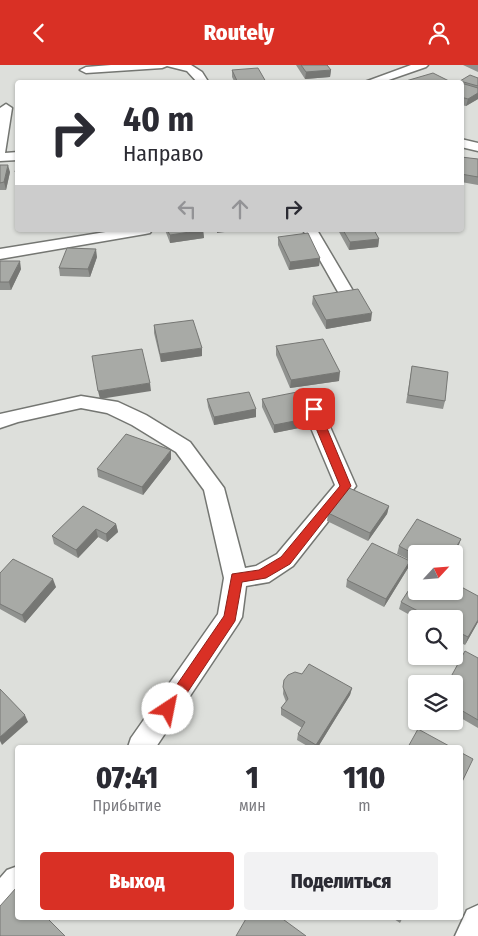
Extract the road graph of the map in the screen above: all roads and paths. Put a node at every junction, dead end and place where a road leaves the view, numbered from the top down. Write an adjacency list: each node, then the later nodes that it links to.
1 (162, 65): 4 (street)
2 (172, 65): 5 (street)
3 (422, 65): 6 (street)
4 (86, 70)
5 (202, 80)
6 (376, 80)
7 (6, 108): 10 (street)
8 (464, 144): 9 (street)
9 (478, 147)
10 (0, 150)
11 (15, 156): 12 (street)
12 (0, 157)
13 (133, 232): 15 (street)
14 (311, 232): 16 (street)
15 (0, 254)
16 (348, 296)
17 (314, 409): 19 (street)
18 (0, 421): 19 (street)
19 (236, 578): 20 (street)
20 (142, 745)
21 (15, 884): 22 (street)
22 (0, 901)
23 (478, 921): 24 (street)
24 (471, 936)

